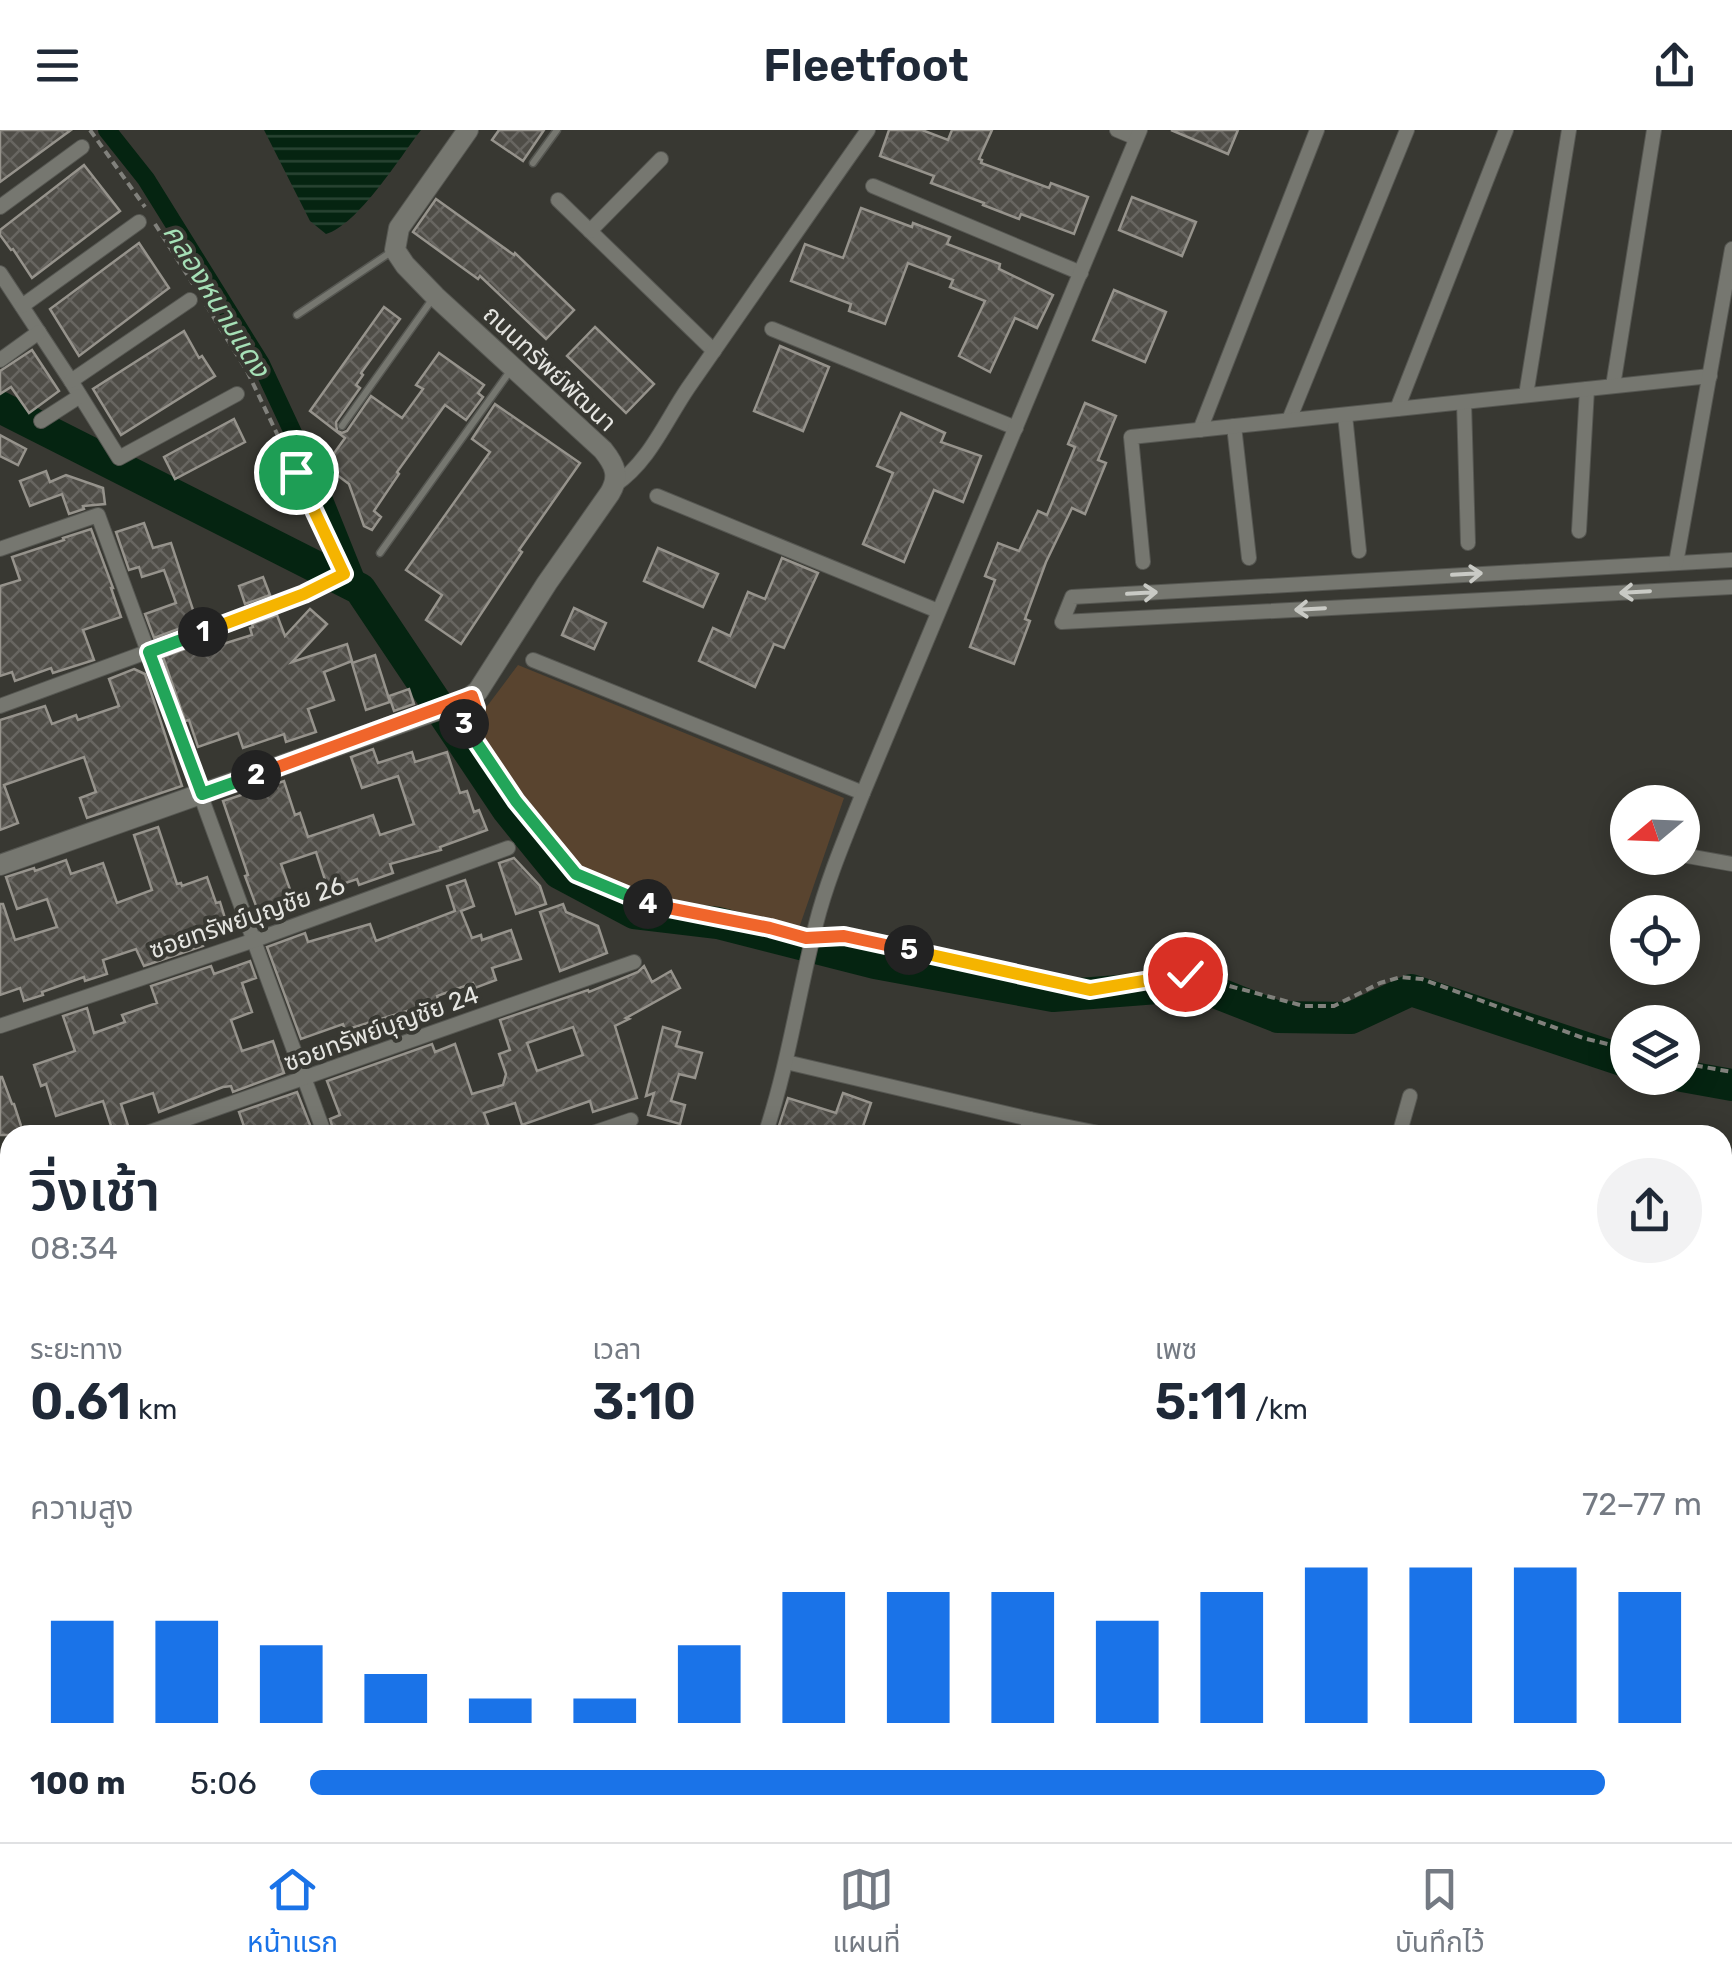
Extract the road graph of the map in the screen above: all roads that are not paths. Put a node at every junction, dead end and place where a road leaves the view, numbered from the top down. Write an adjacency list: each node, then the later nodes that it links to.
1 (468, 130): 20 (street)
2 (556, 130): 13 (lane)
3 (868, 130): 29 (street)
4 (1117, 130): 10 (street)
5 (1317, 130): 47 (street)
6 (1407, 130): 43 (street)
7 (1506, 130): 40 (street)
8 (1569, 130): 38 (street)
9 (1654, 130): 34 (street)
10 (1138, 134): 22 (street)
11 (82, 147): 16 (street)
12 (661, 158): 18 (street)
13 (533, 163)
14 (873, 186): 22 (street)
15 (558, 200): 18 (street)
16 (0, 207)
17 (139, 222): 25 (street)
18 (590, 230): 29 (street)
19 (1732, 249): 32 (street)
20 (395, 250): 23 (street, ถนนทรัพย์พัฒนา); 26 (lane)
21 (0, 273): 25 (street)
22 (1081, 273): 46 (street)
23 (435, 296): 31 (street, ถนนทรัพย์พัฒนา); 44 (lane)
24 (197, 297): 33 (street)
25 (22, 306): 28 (street)
26 (296, 315)
27 (772, 328): 46 (street)
28 (39, 332): 30 (street); 33 (street)
29 (714, 351): 48 (street)
30 (0, 360)
31 (513, 366): 48 (street, ถนนทรัพย์พัฒนา); 54 (lane)
32 (1710, 376): 34 (street); 58 (street)
33 (71, 380): 37 (street)
34 (1613, 386): 35 (street)
35 (1586, 389): 38 (street); 50 (street)
36 (237, 394): 37 (street)
37 (80, 396): 42 (street)
38 (1526, 396): 39 (street)
39 (1464, 402): 40 (street); 51 (street)
40 (1396, 409): 41 (street)
41 (1345, 415): 43 (street); 53 (street)
42 (40, 420)
43 (1289, 420): 45 (street)
44 (342, 426)
45 (1234, 426): 47 (street); 55 (street)
46 (1016, 428): 61 (street)
47 (1200, 430): 57 (street)
48 (615, 485): 66 (street)
49 (657, 496): 61 (street)
50 (1579, 531)
51 (1468, 544)
52 (0, 549): 62 (street)
53 (1359, 551)
54 (380, 553)
55 (1249, 558)
56 (1732, 560): 58 (street)
57 (1143, 562)
58 (1676, 563): 59 (street, one-way to 58)
59 (1732, 587)
60 (304, 594): 62 (street)
61 (938, 611): 65 (street)
62 (149, 652): 64 (street); 66 (street)
63 (533, 660): 65 (street)
64 (0, 706)
65 (862, 793): 74 (street)
66 (202, 794): 69 (street); 71 (street)
67 (508, 848): 71 (street, ซอยทรัพย์บุญชัย 26)
68 (1700, 858): 70 (street)
69 (0, 864)
70 (1732, 864)
71 (255, 940): 73 (street, ซอยทรัพย์บุญชัย 26); 75 (street)
72 (634, 962): 75 (street, ซอยทรัพย์บุญชัย 24)
73 (0, 1026)
74 (786, 1062): 77 (street); 82 (street)
75 (304, 1079): 79 (street, ซอยทรัพย์บุญชัย 24); 80 (street)
76 (1410, 1096): 85 (street)
77 (1030, 1119): 83 (street); 84 (street)
78 (631, 1120): 81 (street)
79 (170, 1125)
80 (321, 1125)
81 (616, 1125)
82 (767, 1125)
83 (1028, 1125)
84 (1059, 1125)
85 (1401, 1125)

